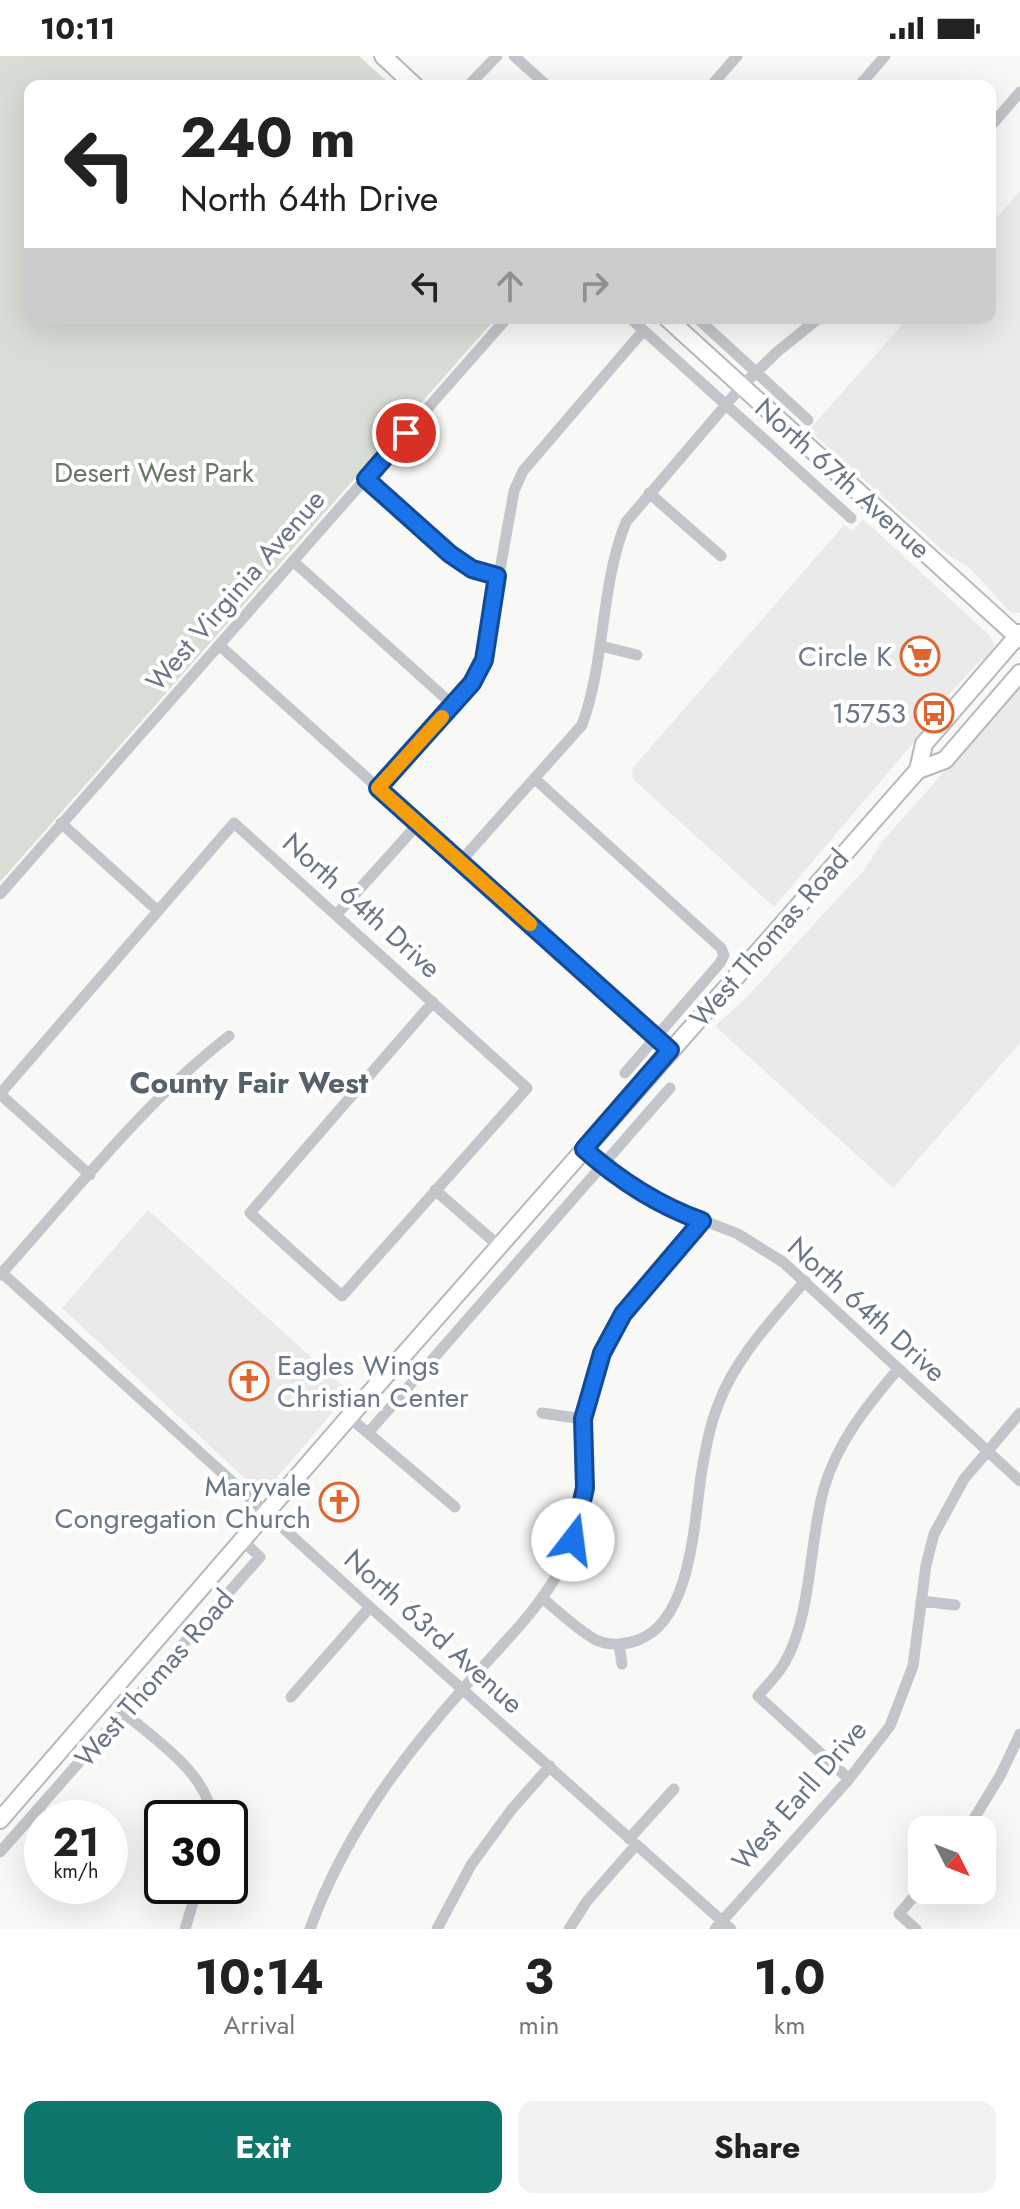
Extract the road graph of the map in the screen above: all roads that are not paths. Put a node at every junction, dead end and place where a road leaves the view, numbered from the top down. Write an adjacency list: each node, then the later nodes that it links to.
1 (383, 56): 6 (main road)
2 (497, 56): 7 (street)
3 (514, 56): 8 (street)
4 (737, 56): 9 (street)
5 (885, 56): 10 (street)
6 (409, 80)
7 (474, 80)
8 (541, 80)
9 (716, 80)
10 (864, 80)
11 (1020, 92): 12 (street)
12 (996, 120)
13 (502, 324): 23 (street, West Virginia Avenue)
14 (636, 324): 18 (street, North 67th Avenue)
15 (674, 324): 20 (main road, North 67th Avenue)
16 (703, 324): 19 (street, North 67th Avenue)
17 (812, 324): 19 (street)
18 (643, 331): 21 (street, North 67th Avenue); 28 (street)
19 (756, 373): 20 (street); 22 (street, North 67th Avenue)
20 (742, 386): 21 (street); 29 (main road, North 67th Avenue)
21 (725, 405): 24 (street); 25 (street, North 67th Avenue)
22 (808, 420)
23 (366, 479): 27 (street, West Virginia Avenue); 28 (street)
24 (649, 493): 26 (street); 31 (street)
25 (851, 518)
26 (721, 556)
27 (294, 562): 30 (street, West Virginia Avenue); 34 (street)
28 (497, 576): 34 (street)
29 (1019, 636): 35 (main road, West Thomas Road)
30 (219, 645): 37 (street); 38 (street, West Virginia Avenue)
31 (601, 646): 32 (street); 36 (street)
32 (637, 655)
33 (1020, 673): 35 (main road, West Thomas Road)
34 (453, 705): 37 (street)
35 (918, 770): 47 (main road, West Thomas Road)
36 (535, 779): 40 (street); 46 (street, West Thomas Road)
37 (378, 788): 39 (street)
38 (61, 823): 41 (street, West Virginia Avenue); 42 (street)
39 (418, 824): 40 (street); 43 (street)
40 (460, 862): 46 (street)
41 (0, 894)
42 (158, 911): 43 (street, North 64th Drive); 50 (street)
43 (337, 914): 44 (street, North 64th Drive)
44 (433, 1002): 54 (street, North 64th Drive); 54 (street)
45 (229, 1036): 53 (street)
46 (656, 1038): 47 (street); 48 (street, West Thomas Road)
47 (670, 1050): 51 (main road, West Thomas Road)
48 (625, 1073)
49 (670, 1088): 52 (street)
50 (0, 1094): 53 (street)
51 (584, 1149): 52 (street, North 64th Drive); 56 (main road, West Thomas Road)
52 (602, 1165): 55 (street, North 64th Drive); 64 (street)
53 (90, 1175): 57 (street)
54 (435, 1190): 56 (street)
55 (702, 1221): 58 (street, North 64th Drive); 63 (street)
56 (499, 1246): 62 (main road, West Thomas Road)
57 (1, 1273): 68 (street, North 63rd Avenue)
58 (805, 1281): 59 (street, North 64th Drive); 74 (street)
59 (898, 1369): 65 (street, North 64th Drive); 81 (street)
60 (542, 1413): 63 (street)
61 (1020, 1413): 65 (street, West Earll Drive)
62 (349, 1417): 64 (street); 68 (main road, West Thomas Road)
63 (583, 1419): 70 (street)
64 (368, 1433): 67 (street)
65 (986, 1449): 66 (street, North 64th Drive); 71 (street, West Earll Drive)
66 (1020, 1481)
67 (455, 1507)
68 (267, 1512): 69 (main road, West Thomas Road); 73 (street, North 63rd Avenue)
69 (243, 1541): 78 (street, West Thomas Road); 86 (main road, West Thomas Road)
70 (543, 1599): 74 (street); 76 (street)
71 (921, 1601): 72 (street); 81 (street, West Earll Drive)
72 (955, 1605)
73 (370, 1607): 76 (street, North 63rd Avenue); 77 (street)
74 (619, 1644): 75 (street)
75 (622, 1664)
76 (462, 1689): 80 (street, North 63rd Avenue); 94 (street)
77 (291, 1697)
78 (123, 1712): 83 (street, West Thomas Road); 84 (street)
79 (1020, 1734): 85 (street)
80 (550, 1766): 88 (street, North 63rd Avenue); 95 (street)
81 (849, 1779): 92 (street, West Earll Drive)
82 (674, 1789): 88 (street)
83 (47, 1800)
84 (207, 1800)
85 (976, 1816)
86 (0, 1820)
87 (24, 1826): 89 (street, West Thomas Road)
88 (632, 1842): 92 (street, North 63rd Avenue); 96 (street)
89 (0, 1852)
90 (908, 1903): 97 (street)
91 (193, 1904): 93 (street)
92 (723, 1926)
93 (185, 1929)
94 (310, 1929)
95 (437, 1929)
96 (569, 1929)
97 (916, 1929)

